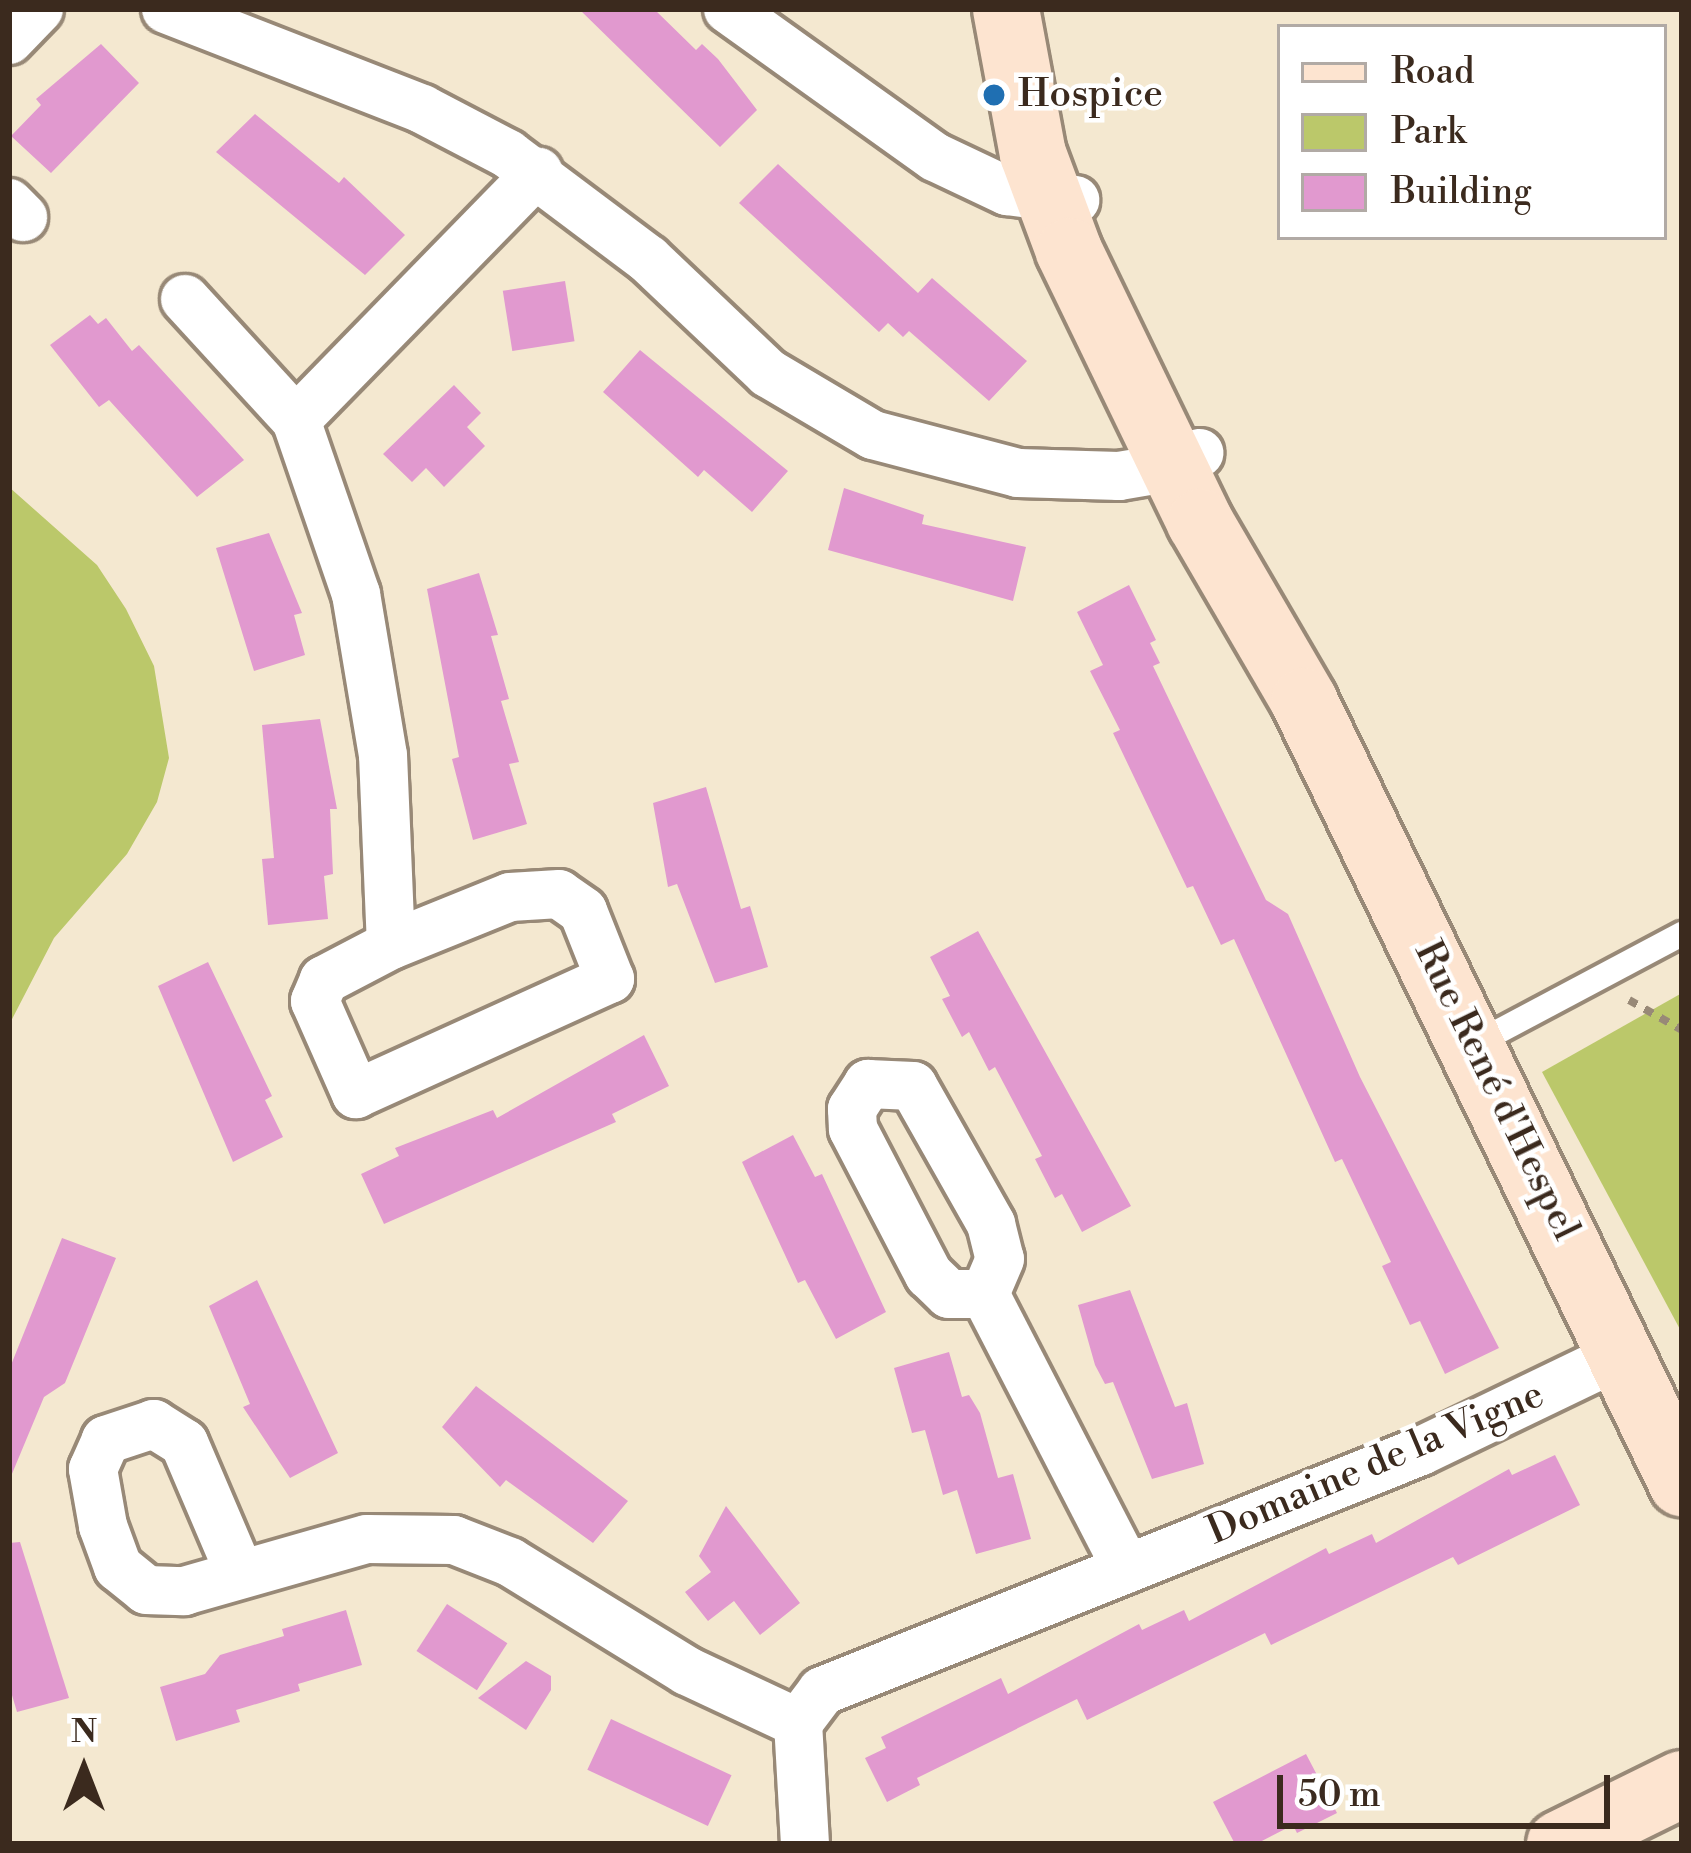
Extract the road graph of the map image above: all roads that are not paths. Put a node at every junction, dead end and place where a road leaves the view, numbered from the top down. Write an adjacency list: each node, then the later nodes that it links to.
1 (39, 9): 6 (street)
2 (166, 9): 7 (street)
3 (728, 9): 8 (street)
4 (1006, 9): 8 (main road, Rue René d'Hespel)
5 (1027, 9): 8 (main road, Rue René d'Hespel)
6 (9, 40)
7 (538, 172): 10 (street); 11 (street)
8 (1065, 200): 11 (main road, Rue René d'Hespel)
9 (185, 299): 10 (street)
10 (296, 421): 13 (street)
11 (1186, 460): 14 (main road, Rue René d'Hespel)
12 (1682, 934): 14 (lane)
13 (391, 945): 13 (street)
14 (1474, 1045): 16 (main road, Rue René d'Hespel)
15 (985, 1294): 18 (street)
16 (1624, 1354): 17 (main road, Rue René d'Hespel); 18 (street, Domaine de la Vigne)
17 (1682, 1483)
18 (1126, 1569): 20 (street, Domaine de la Vigne)
19 (240, 1574): 20 (street)
20 (799, 1724): 23 (street)
21 (1682, 1784): 24 (main road)
22 (1682, 1829): 25 (main road)
23 (805, 1844)
24 (1560, 1844)
25 (1652, 1844)

